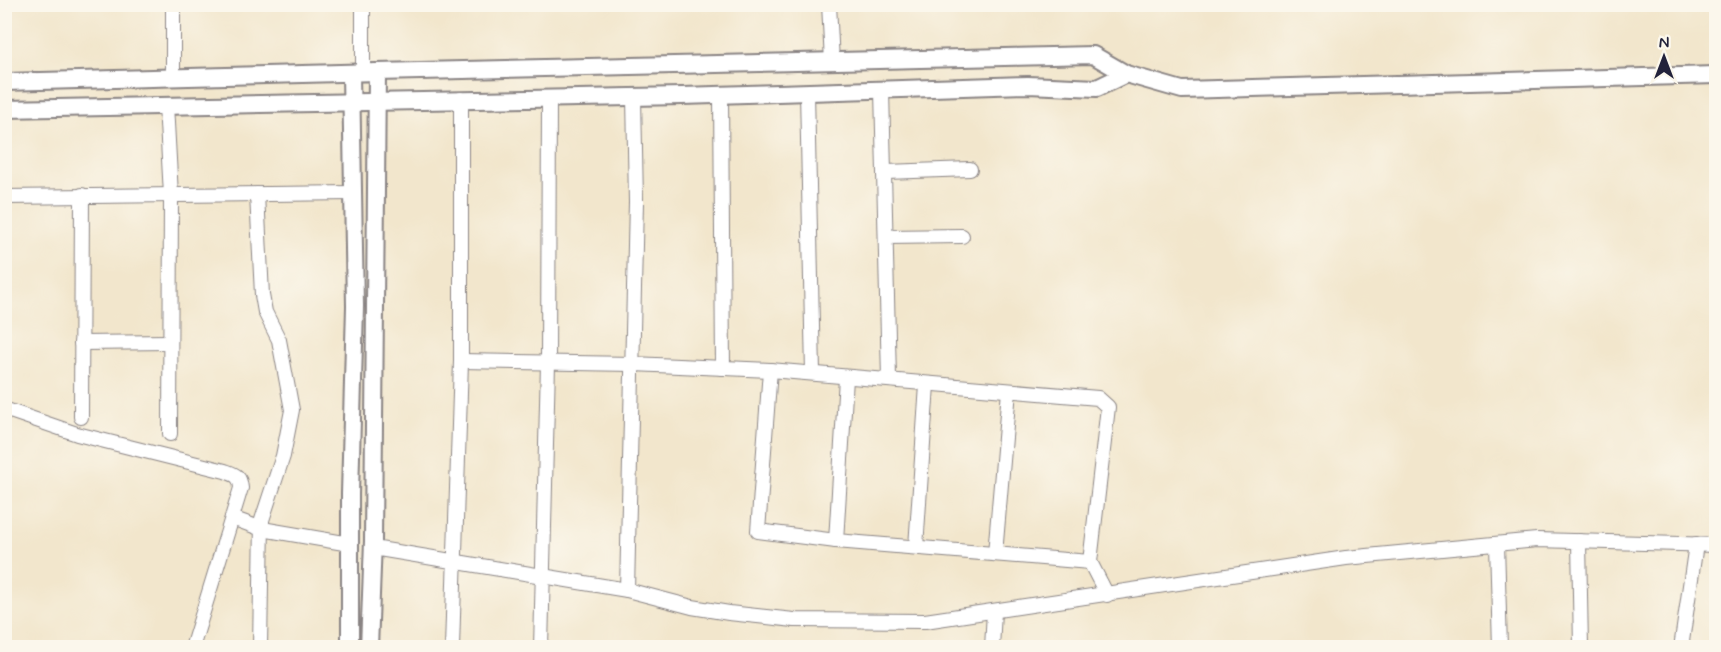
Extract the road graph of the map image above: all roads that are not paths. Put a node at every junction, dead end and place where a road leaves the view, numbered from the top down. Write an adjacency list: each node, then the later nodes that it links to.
1 (173, 4): 8 (street)
2 (363, 4): 5 (street)
3 (829, 4): 4 (street)
4 (832, 62): 5 (street); 6 (street)
5 (364, 73): 8 (street); 16 (street); 17 (street)
6 (1126, 74): 7 (street); 10 (street)
7 (1716, 75)
8 (173, 78): 9 (street)
9 (4, 82)
10 (882, 90): 11 (street); 21 (street)
11 (807, 92): 12 (street); 36 (street)
12 (721, 94): 13 (street); 34 (street)
13 (634, 97): 14 (street); 33 (street)
14 (549, 98): 15 (street); 32 (street)
15 (461, 99): 17 (street); 31 (street)
16 (352, 100): 17 (street); 18 (street); 22 (street)
17 (377, 101): 53 (street)
18 (166, 105): 19 (street); 25 (street)
19 (4, 109)
20 (970, 169): 21 (street)
21 (886, 172): 28 (street)
22 (354, 193): 23 (street); 48 (street)
23 (257, 194): 25 (street); 45 (street)
24 (82, 195): 25 (street); 26 (street); 30 (street)
25 (171, 195): 29 (street)
26 (4, 197)
27 (962, 236): 28 (street)
28 (886, 237): 38 (street)
29 (170, 342): 30 (street); 43 (street)
30 (81, 344): 42 (street)
31 (460, 361): 32 (street); 55 (street)
32 (548, 363): 33 (street); 57 (street)
33 (633, 364): 34 (street); 58 (street)
34 (723, 368): 35 (street)
35 (770, 370): 36 (street); 46 (street)
36 (813, 373): 37 (street)
37 (846, 378): 38 (street); 46 (street)
38 (889, 379): 39 (street)
39 (927, 385): 40 (street); 52 (street)
40 (1009, 391): 54 (street); 56 (street)
41 (4, 409): 44 (street)
42 (81, 417)
43 (170, 434)
44 (232, 518): 45 (street); 61 (street)
45 (262, 529): 48 (street); 62 (street)
46 (836, 541): 52 (street)
47 (1579, 541): 49 (street); 50 (street); 69 (street)
48 (350, 544): 53 (street); 63 (street)
49 (1497, 544): 59 (street); 68 (street)
50 (1696, 544): 51 (street); 70 (street)
51 (1716, 545)
52 (916, 547): 54 (street)
53 (373, 548): 55 (street); 64 (street)
54 (995, 554): 56 (street)
55 (454, 560): 57 (street); 65 (street)
56 (1090, 562): 59 (street)
57 (542, 576): 58 (street); 66 (street)
58 (627, 590): 60 (street)
59 (1107, 595): 60 (street)
60 (994, 611): 67 (street)
61 (192, 648)
62 (260, 648)
63 (350, 648)
64 (369, 648)
65 (452, 648)
66 (541, 648)
67 (992, 648)
68 (1500, 648)
69 (1581, 648)
70 (1681, 648)

